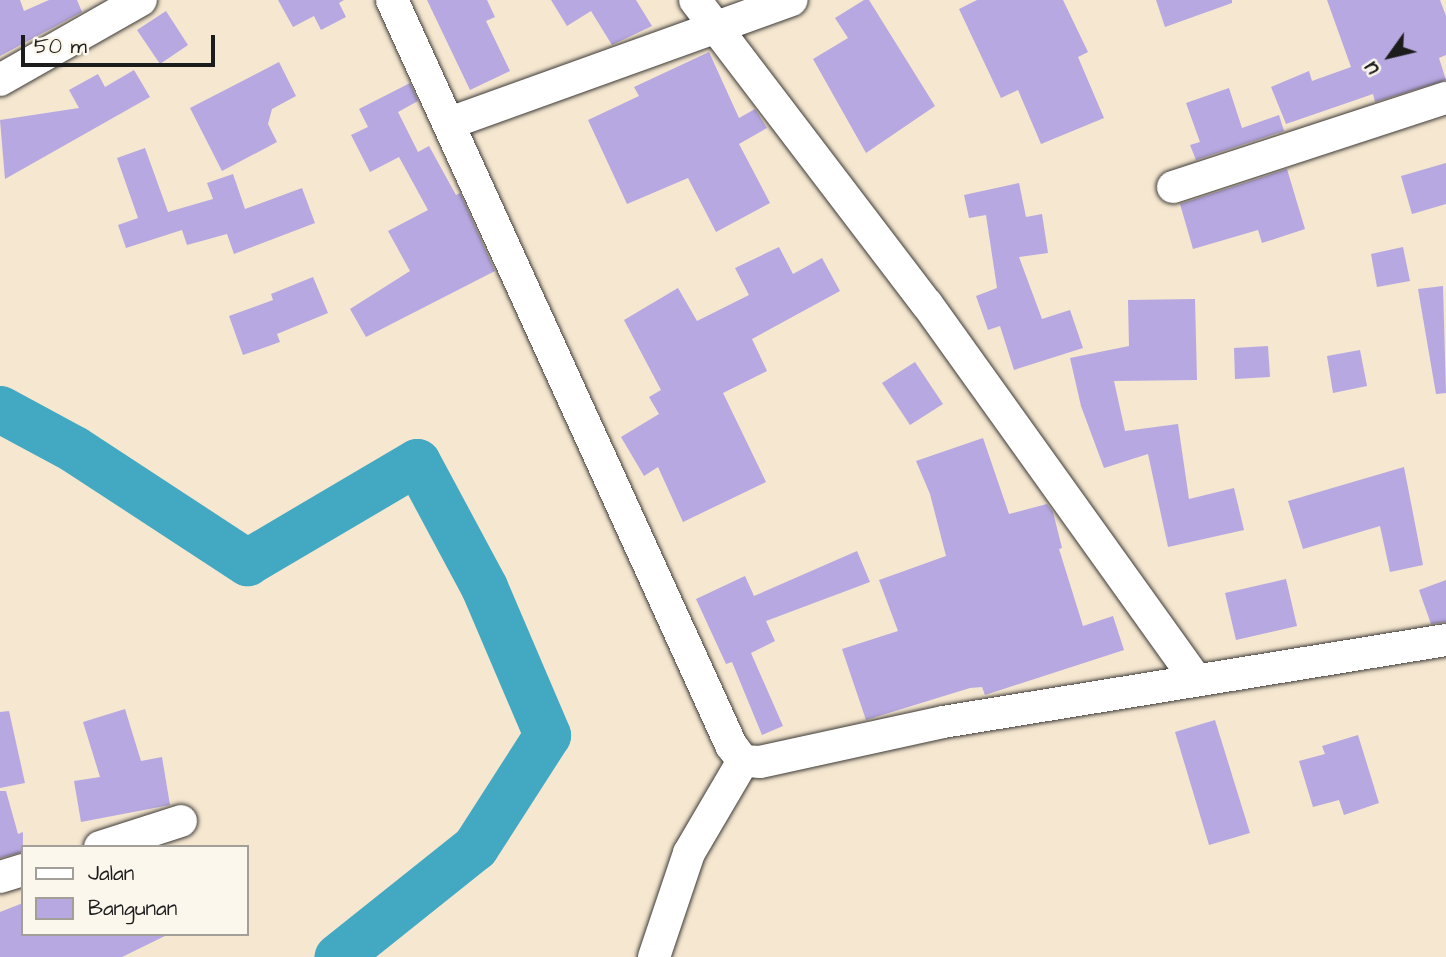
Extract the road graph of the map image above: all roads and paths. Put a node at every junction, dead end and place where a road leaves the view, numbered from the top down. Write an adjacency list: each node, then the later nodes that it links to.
1 (141, 0): 6 (street)
2 (392, 0): 8 (street)
3 (695, 0): 5 (street)
4 (791, 0): 5 (street)
5 (714, 27): 8 (street); 11 (street)
6 (0, 80)
7 (1446, 98): 9 (street)
8 (450, 123): 12 (street)
9 (1173, 187)
10 (1446, 640): 11 (street)
11 (1196, 680): 12 (street)
12 (743, 761): 17 (street)
13 (181, 821): 14 (street)
14 (106, 845)
15 (21, 871): 16 (street)
16 (0, 877)
17 (654, 957)

